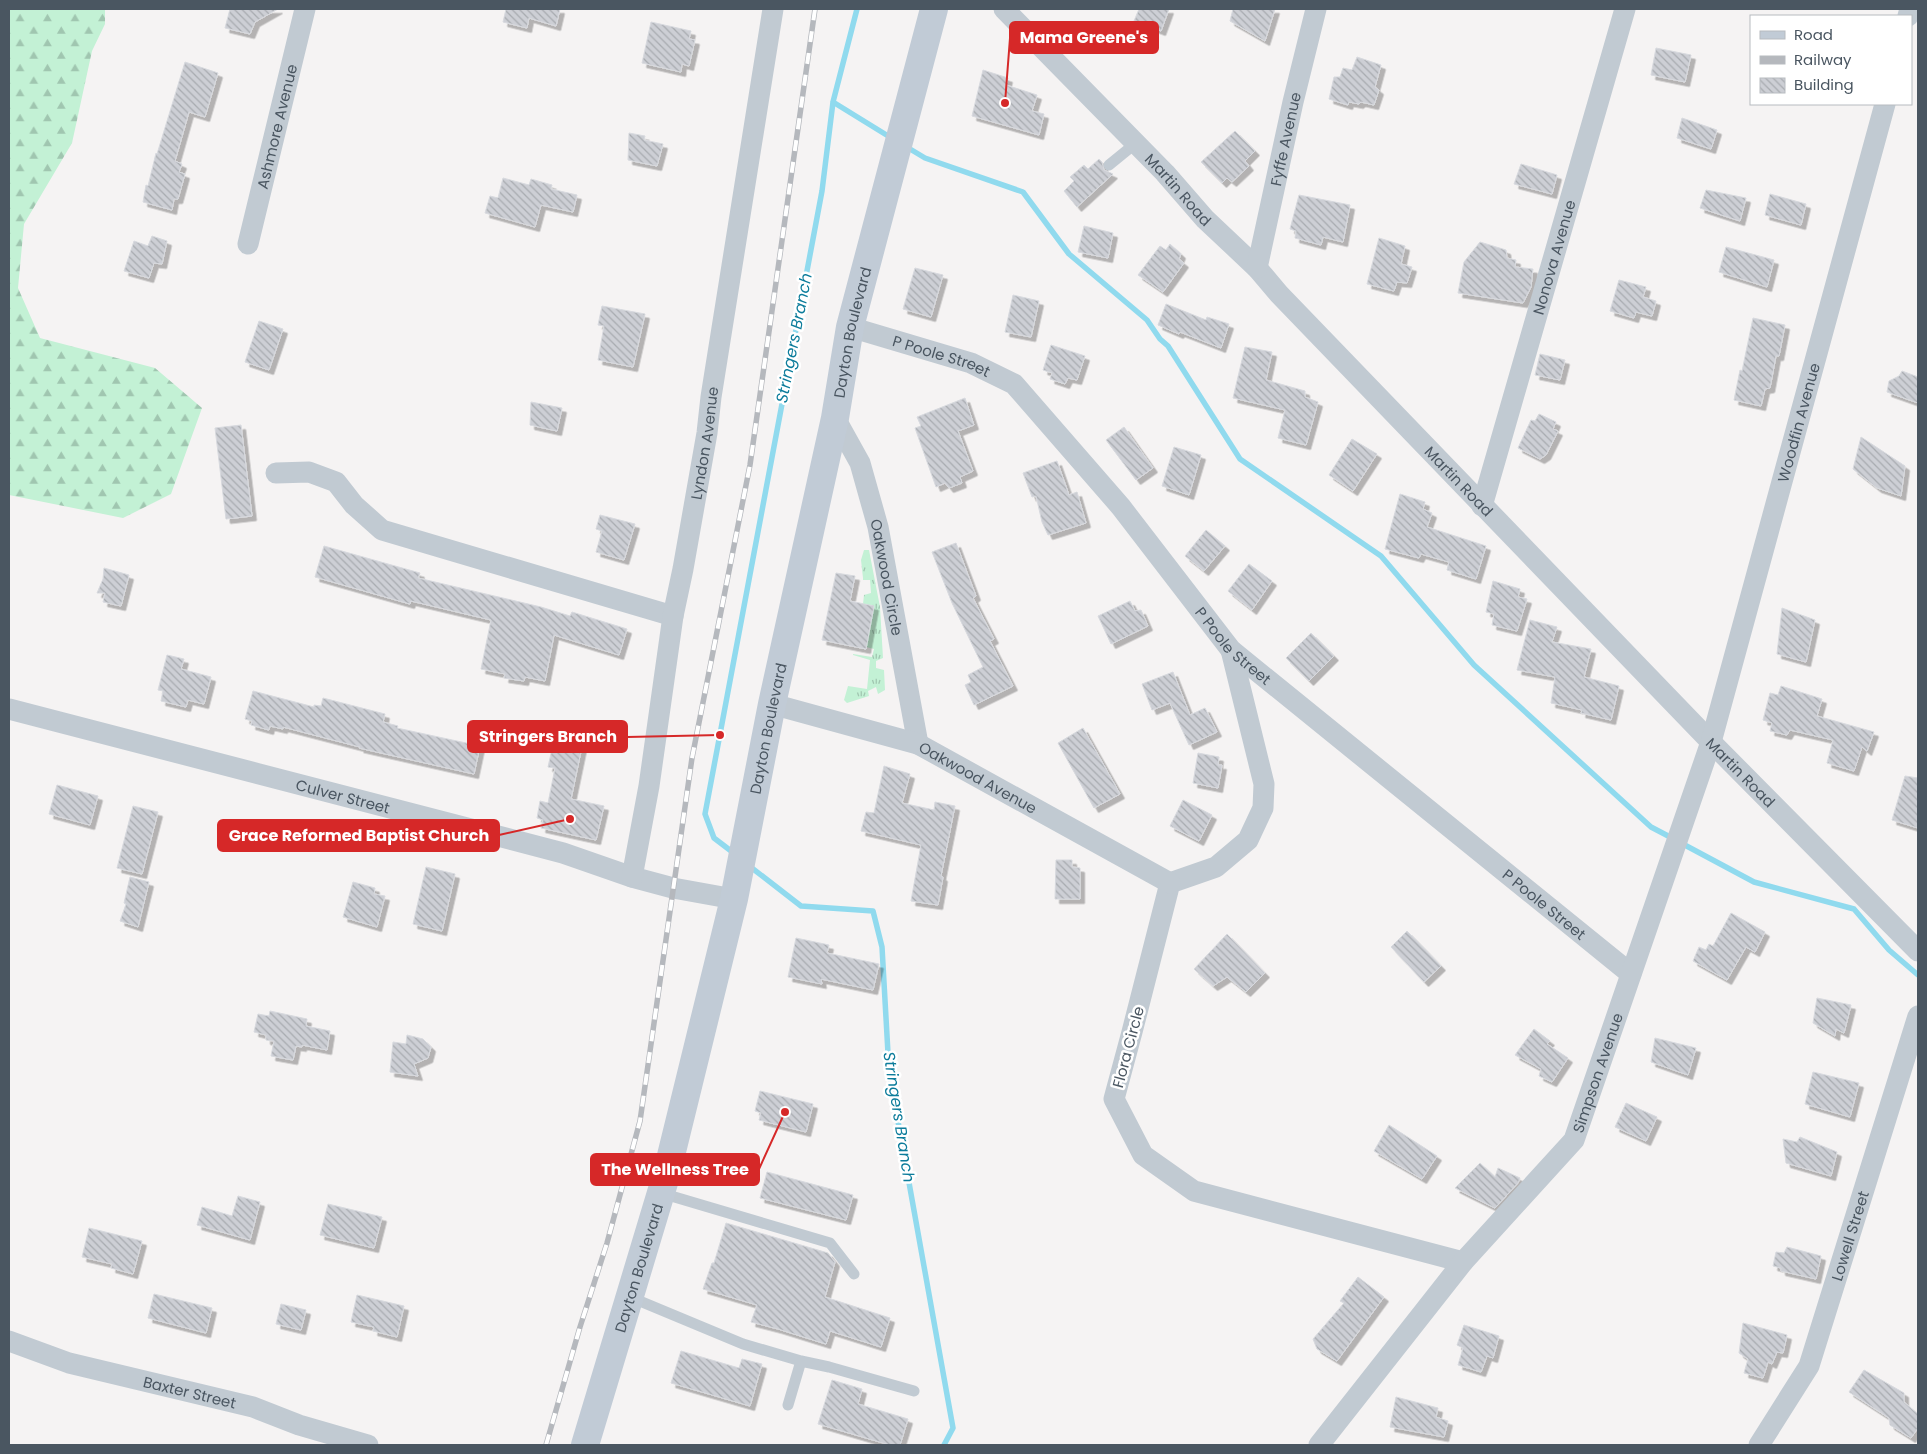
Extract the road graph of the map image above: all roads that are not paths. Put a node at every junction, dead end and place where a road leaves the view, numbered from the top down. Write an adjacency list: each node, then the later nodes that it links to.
1 (306, 9): 10 (street, Ashmore Avenue)
2 (772, 9): 16 (street, Lyndon Avenue)
3 (934, 9): 12 (main road, Dayton Boulevard)
4 (1004, 9): 8 (street, Martin Road)
5 (1316, 9): 11 (street, Fyffe Avenue)
6 (1625, 9): 15 (street, Nonova Avenue)
7 (1885, 105): 20 (street, Woodfin Avenue)
8 (1136, 143): 9 (lane); 11 (street, Martin Road)
9 (1109, 166)
10 (248, 244)
11 (1257, 268): 15 (street, Martin Road)
12 (850, 327): 13 (main road, Dayton Boulevard); 17 (street, P Poole Street)
13 (835, 418): 18 (main road, Dayton Boulevard); 21 (street, Oakwood Circle)
14 (276, 473): 16 (street)
15 (1482, 506): 20 (street, Martin Road)
16 (673, 616): 22 (street, Lyndon Avenue)
17 (1231, 650): 23 (street); 26 (street, P Poole Street)
18 (772, 704): 21 (street, Oakwood Avenue); 24 (main road, Dayton Boulevard)
19 (9, 709): 22 (street, Culver Street)
20 (1711, 742): 25 (street, Martin Road); 26 (street, Simpson Avenue)
21 (918, 744): 23 (street, Oakwood Avenue)
22 (632, 877): 24 (street, Culver Street)
23 (1170, 883): 29 (street, Flora Circle)
24 (734, 899): 28 (main road, Dayton Boulevard)
25 (1918, 951)
26 (1631, 974): 29 (street, Simpson Avenue)
27 (1918, 1016): 39 (street, Lowell Street)
28 (661, 1193): 30 (lane); 31 (main road, Dayton Boulevard)
29 (1463, 1262): 38 (street, Simpson Avenue)
30 (854, 1274)
31 (630, 1297): 33 (lane); 37 (main road, Dayton Boulevard)
32 (9, 1342): 36 (street, Baxter Street)
33 (801, 1362): 34 (lane); 35 (lane)
34 (914, 1391)
35 (788, 1405)
36 (368, 1445)
37 (585, 1445)
38 (1319, 1445)
39 (1759, 1445)

